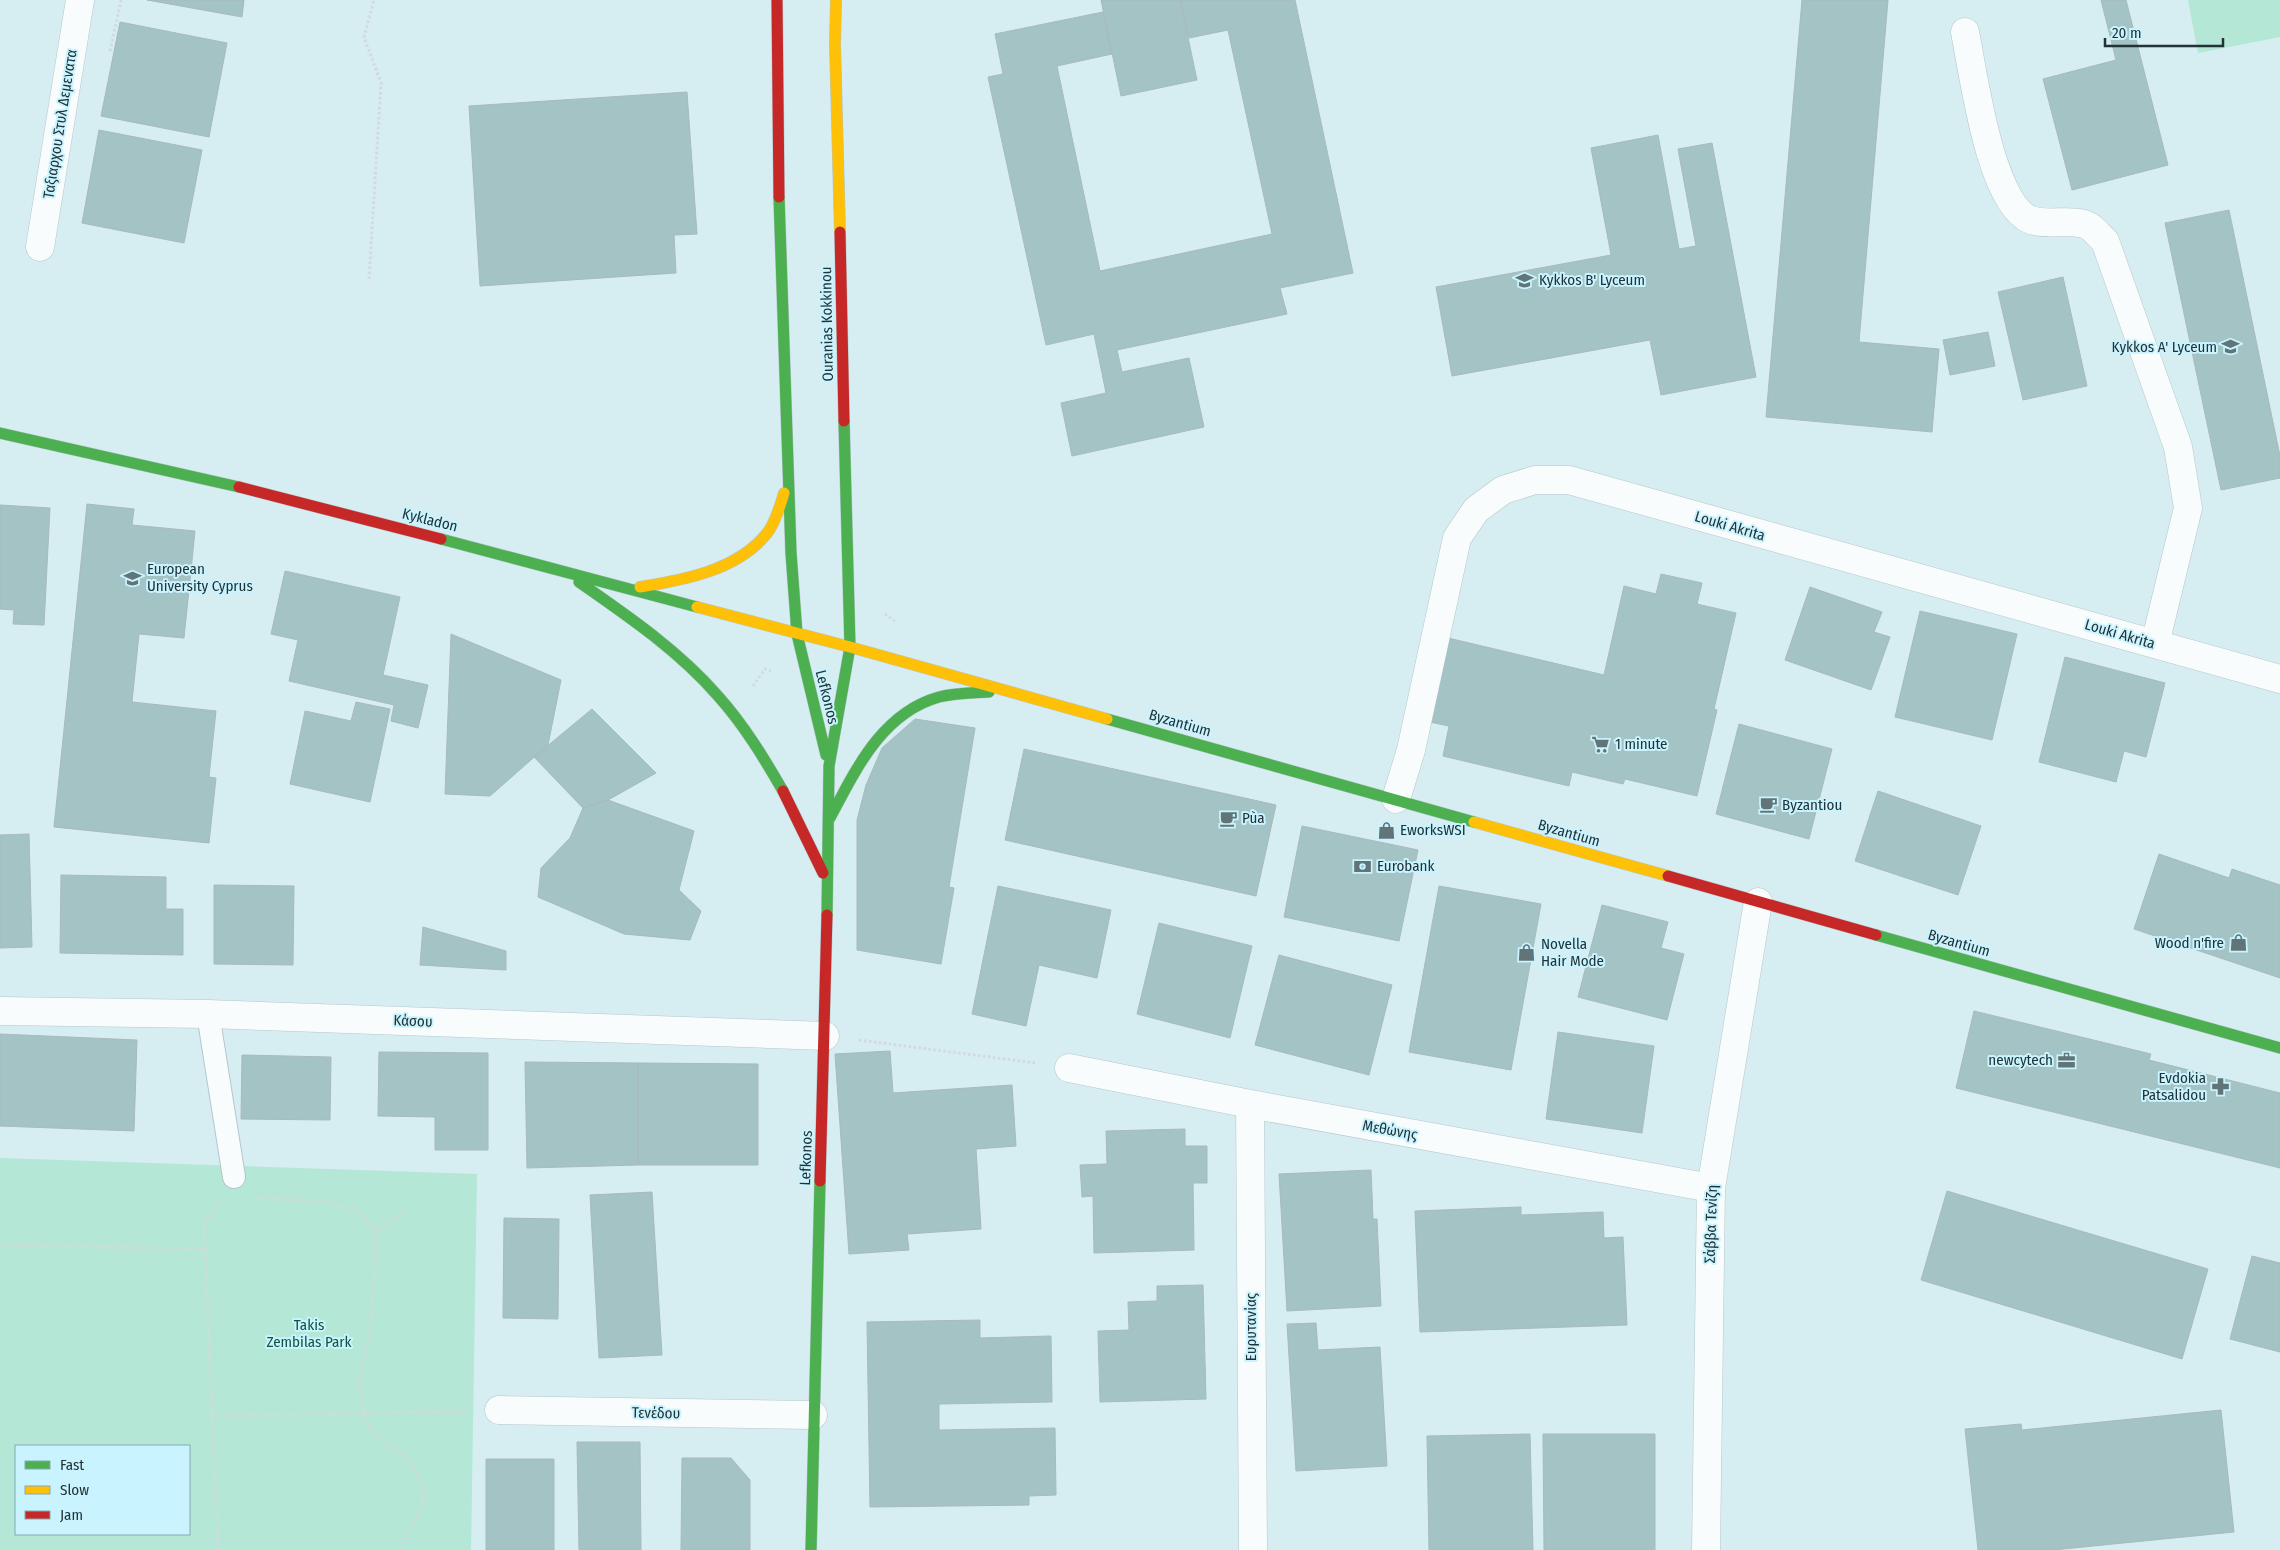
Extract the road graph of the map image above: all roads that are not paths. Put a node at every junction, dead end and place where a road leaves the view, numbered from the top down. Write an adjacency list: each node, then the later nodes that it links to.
1 (80, 0): 5 (street, Ταξιαρχου Στυλ Δεμενατα)
2 (777, 0): 7 (main road)
3 (836, 0): 12 (main road, Ouranias Kokkinou)
4 (1965, 32): 11 (street)
5 (40, 247)
6 (0, 433): 8 (main road, Kykladon)
7 (787, 486): 9 (main road); 10 (main road)
8 (561, 570): 9 (main road, Kykladon); 18 (main road)
9 (629, 588): 10 (main road, Kykladon)
10 (797, 634): 12 (main road, Kykladon); 15 (main road, Lefkonos)
11 (2155, 644): 13 (street, Louki Akrita); 16 (street, Louki Akrita)
12 (850, 647): 14 (main road, Byzantium); 15 (main road, Lefkonos)
13 (2280, 679)
14 (1007, 690): 16 (main road, Byzantium); 17 (main road)
15 (829, 766): 17 (main road, Lefkonos)
16 (1396, 799): 19 (main road, Byzantium)
17 (828, 822): 18 (main road, Lefkonos)
18 (827, 881): 22 (main road, Lefkonos)
19 (1758, 902): 23 (main road, Byzantium); 27 (street, Σάββα Τενίζη)
20 (0, 1011): 21 (street, Κάσου)
21 (208, 1014): 22 (street, Κάσου); 26 (lane)
22 (825, 1036): 29 (main road, Lefkonos)
23 (2280, 1048)
24 (1069, 1068): 25 (street, Μεθώνης)
25 (1250, 1104): 27 (street, Μεθώνης); 31 (street, Ευρυτανίας)
26 (230, 1187)
27 (1711, 1188): 32 (street, Σάββα Τενίζη)
28 (499, 1410): 29 (street, Τενέδου)
29 (813, 1415): 30 (main road, Lefkonos)
30 (811, 1550)
31 (1253, 1550)
32 (1706, 1550)

